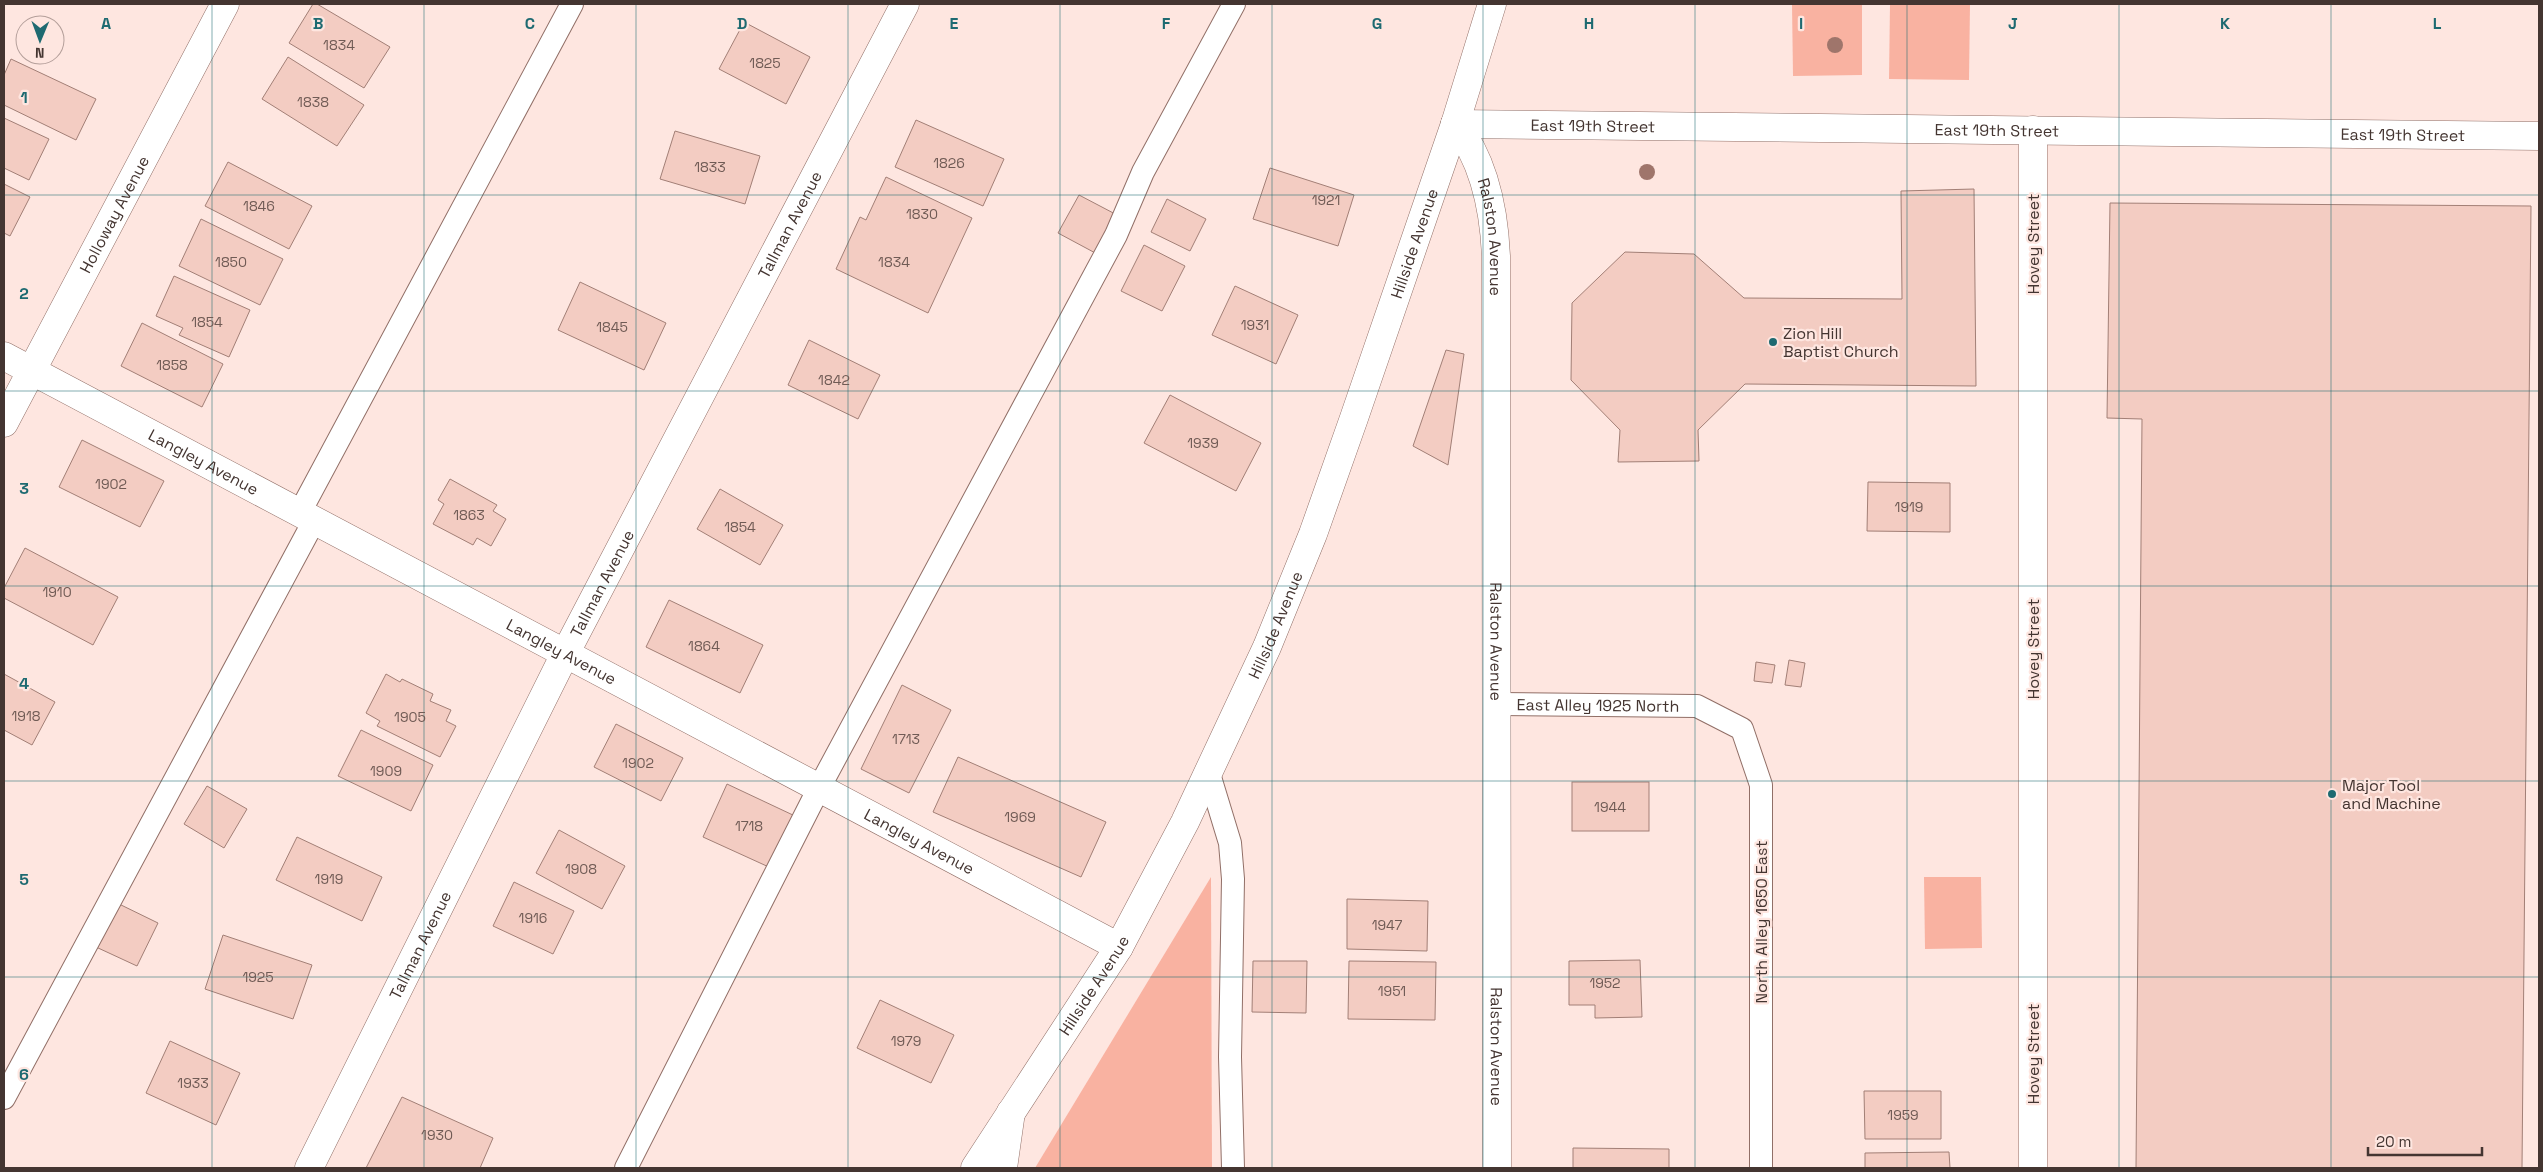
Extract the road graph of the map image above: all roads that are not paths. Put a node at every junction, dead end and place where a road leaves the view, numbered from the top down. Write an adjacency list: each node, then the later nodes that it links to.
1 (226, 4): 12 (street, Holloway Avenue)
2 (572, 4): 14 (lane)
3 (905, 4): 15 (street, Tallman Avenue)
4 (1234, 4): 19 (lane)
5 (1477, 4): 7 (street, Hillside Avenue)
6 (1492, 4): 7 (street, Hillside Avenue)
7 (1482, 38): 8 (street, Hillside Avenue)
8 (1455, 124): 9 (street, East 19th Street); 16 (street, Ralston Avenue); 18 (street, Hillside Avenue)
9 (2033, 130): 10 (street, East 19th Street); 30 (street, Hovey Street)
10 (2539, 136)
11 (4, 356): 12 (street, Langley Avenue)
12 (32, 371): 13 (street, Holloway Avenue); 14 (street, Langley Avenue)
13 (4, 424)
14 (306, 518): 15 (street, Langley Avenue); 21 (lane)
15 (565, 654): 19 (street, Langley Avenue); 23 (street, Tallman Avenue)
16 (1498, 704): 17 (lane, East Alley 1925 North); 28 (street, Ralston Avenue)
17 (1697, 706): 29 (lane, North Alley 1650 East)
18 (1209, 774): 20 (street, Hillside Avenue); 27 (lane)
19 (819, 788): 20 (street, Langley Avenue); 24 (lane)
20 (1119, 947): 22 (street, Hillside Avenue)
21 (4, 1098)
22 (1011, 1112): 25 (street, Hillside Avenue); 26 (street)
23 (310, 1168)
24 (626, 1168)
25 (975, 1168)
26 (1003, 1168)
27 (1233, 1168)
28 (1497, 1168)
29 (1761, 1168)
30 (2033, 1168)

